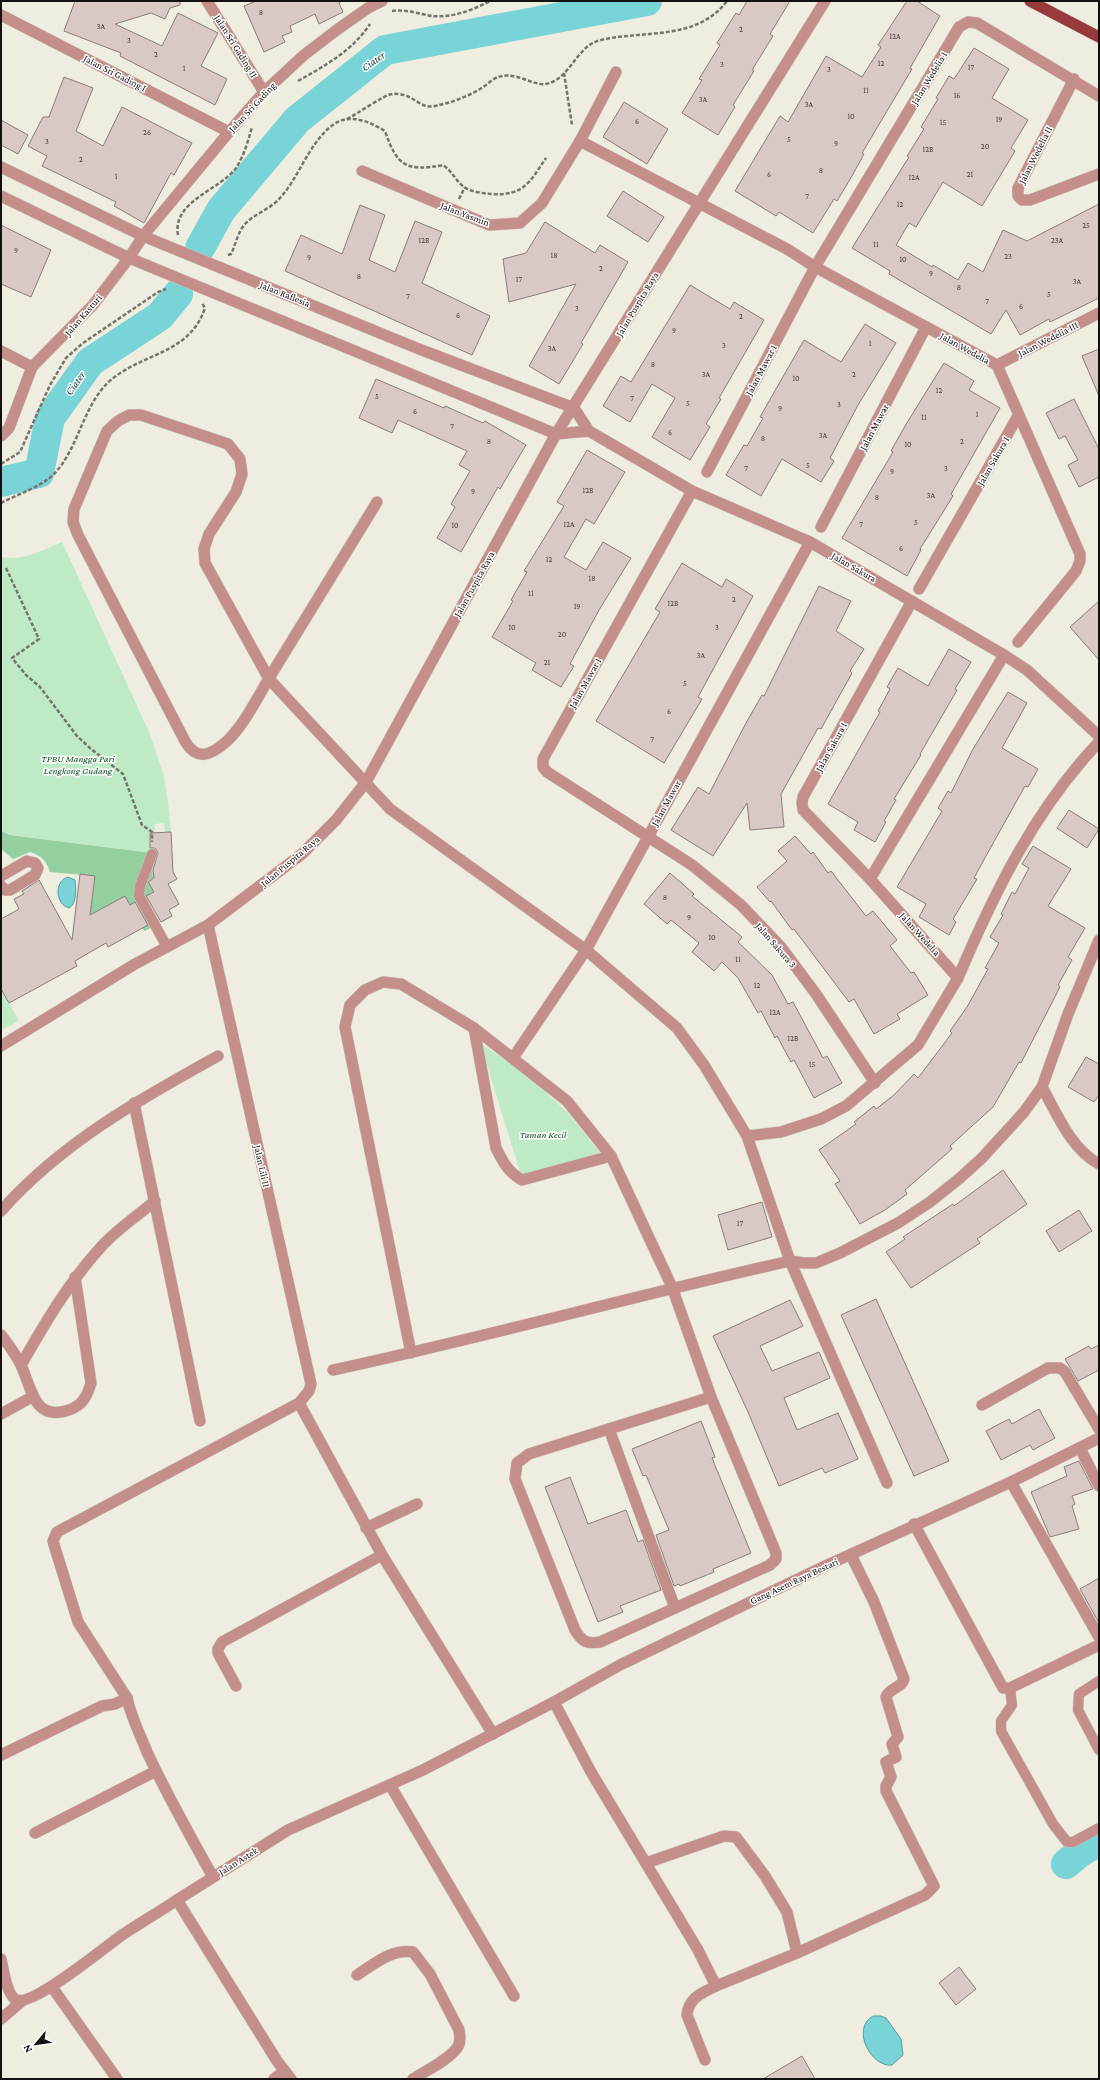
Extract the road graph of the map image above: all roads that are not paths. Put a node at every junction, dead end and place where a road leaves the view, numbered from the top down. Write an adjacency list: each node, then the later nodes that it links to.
1 (207, 1): 9 (street, Jalan Sri Gading II)
2 (825, 1): 17 (street, Jalan Puspita Raya)
3 (1030, 1): 6 (main road)
4 (383, 6): 9 (street, Jalan Sri Gading)
5 (1, 15): 11 (street, Jalan Sri Gading I)
6 (1096, 33)
7 (616, 72): 12 (street, Jalan Yasmin)
8 (1074, 79): 10 (street, Jalan Wedelia 1); 15 (street, Jalan Wedelia II); 20 (street, Jalan Wedelia 1)
9 (264, 92): 11 (street, Jalan Sri Gading)
10 (1099, 96)
11 (229, 132): 18 (street, Jalan Sri Gading)
12 (580, 142): 14 (street, Jalan Yasmin); 17 (street)
13 (1, 167): 18 (street, Jalan Raflesia)
14 (362, 172)
15 (1099, 174)
16 (1, 196): 19 (street)
17 (699, 202): 20 (street, Jalan Wedelia); 26 (street, Jalan Puspita Raya)
18 (143, 236): 19 (street, Jalan Sri Gading); 26 (street, Jalan Raflesia)
19 (129, 258): 25 (street, Jalan Kasturi); 29 (street)
20 (815, 267): 22 (street, Jalan Wedelia); 31 (street, Jalan Mawar 1)
21 (1099, 313): 24 (street, Jalan Wedelia III)
22 (926, 327): 24 (street, Jalan Wedelia); 34 (street, Jalan Mawar)
23 (1, 351): 25 (street)
24 (997, 366): 27 (street, Jalan Wedelia)
25 (32, 367): 30 (street, Jalan Kasturi)
26 (574, 408): 28 (street, Jalan Sakura); 29 (street, Jalan Puspita Raya)
27 (1018, 416): 36 (street, Jalan Sakura I); 38 (street, Jalan Wedelia)
28 (589, 431): 29 (street); 32 (street, Jalan Sakura)
29 (556, 434): 43 (street, Jalan Puspita Raya)
30 (1, 436)
31 (706, 472)
32 (692, 491): 35 (street, Jalan Sakura); 44 (street, Jalan Mawar 1)
33 (377, 502): 40 (street)
34 (821, 527)
35 (810, 542): 37 (street, Jalan Sakura); 44 (street, Jalan Mawar)
36 (919, 589)
37 (912, 601): 39 (street, Jalan Sakura); 47 (street, Jalan Sakura I)
38 (1018, 642)
39 (1004, 655): 41 (street, Jalan Sakura); 47 (street)
40 (268, 678): 40 (street); 43 (street)
41 (1099, 736)
42 (1099, 742): 53 (street)
43 (366, 782): 49 (street, Jalan Puspita Raya); 52 (street)
44 (648, 835): 52 (street, Jalan Mawar); 58 (street, Jalan Sakura 3)
45 (152, 854): 51 (lane)
46 (1, 876): 48 (street)
47 (870, 879): 53 (street, Jalan Wedelia)
48 (1, 886)
49 (208, 925): 51 (street, Jalan Puspita Raya); 75 (street, Jalan Lili II)
50 (1099, 940): 59 (street)
51 (167, 947): 55 (street, Jalan Puspita Raya)
52 (586, 950): 57 (street, Jalan Mawar); 61 (street)
53 (958, 978): 58 (street)
54 (474, 1028): 57 (street); 62 (street); 70 (street)
55 (1, 1046)
56 (218, 1056): 60 (street)
57 (513, 1058): 62 (street)
58 (875, 1083): 61 (street)
59 (1042, 1087): 63 (street); 66 (street)
60 (134, 1103): 64 (street); 65 (street)
61 (747, 1136): 66 (street)
62 (611, 1156): 68 (street)
63 (1099, 1164)
64 (154, 1201): 67 (street); 78 (street)
65 (1, 1211)
66 (790, 1261): 68 (street); 84 (street)
67 (75, 1277): 71 (street); 73 (street)
68 (672, 1287): 70 (street); 74 (street)
69 (1, 1335): 71 (street)
70 (411, 1353): 72 (street)
71 (21, 1364): 73 (street)
72 (333, 1370)
73 (32, 1397): 77 (street)
74 (711, 1397): 80 (street); 91 (street)
75 (299, 1403): 88 (street); 97 (street)
76 (982, 1405): 79 (street)
77 (1, 1414)
78 (200, 1421)
79 (1099, 1429)
80 (609, 1430): 91 (street); 91 (street)
81 (1099, 1438): 82 (street, Gang Asem Raya Bestari)
82 (1080, 1448): 83 (street, Gang Asem Raya Bestari); 85 (street)
83 (1011, 1482): 87 (street, Gang Asem Raya Bestari); 92 (street)
84 (887, 1483)
85 (1099, 1486)
86 (417, 1504): 88 (street)
87 (914, 1524): 90 (street, Gang Asem Raya Bestari); 96 (street)
88 (366, 1528): 89 (street)
89 (382, 1555): 95 (street); 99 (street)
90 (851, 1555): 98 (street, Gang Asem Raya Bestari); 109 (street)
91 (675, 1608)
92 (1099, 1637)
93 (1099, 1645): 96 (street)
94 (1099, 1681): 100 (lane)
95 (236, 1686)
96 (1010, 1688): 104 (lane)
97 (127, 1698): 101 (street); 102 (street)
98 (554, 1702): 99 (street, Gang Asem Raya Bestari); 106 (street)
99 (493, 1734): 103 (street, Jalan Astek)
100 (1099, 1750)
101 (1, 1755)
102 (156, 1771): 105 (street); 107 (street)
103 (390, 1786): 107 (street, Jalan Astek); 114 (street)
104 (1099, 1828)
105 (35, 1833)
106 (646, 1863): 109 (street); 112 (street)
107 (213, 1877): 108 (street, Jalan Astek)
108 (177, 1900): 113 (street, Jalan Astek); 118 (street)
109 (797, 1954): 112 (street)
110 (1, 1958): 115 (street)
111 (357, 1975): 121 (street)
112 (716, 1986): 117 (street)
113 (52, 1987): 115 (street, Jalan Astek); 119 (street)
114 (514, 1996)
115 (22, 2001): 116 (street, Jalan Astek)
116 (1, 2019)
117 (705, 2060)
118 (288, 2075): 120 (street)
119 (117, 2079)
120 (274, 2079)
121 (413, 2079)

